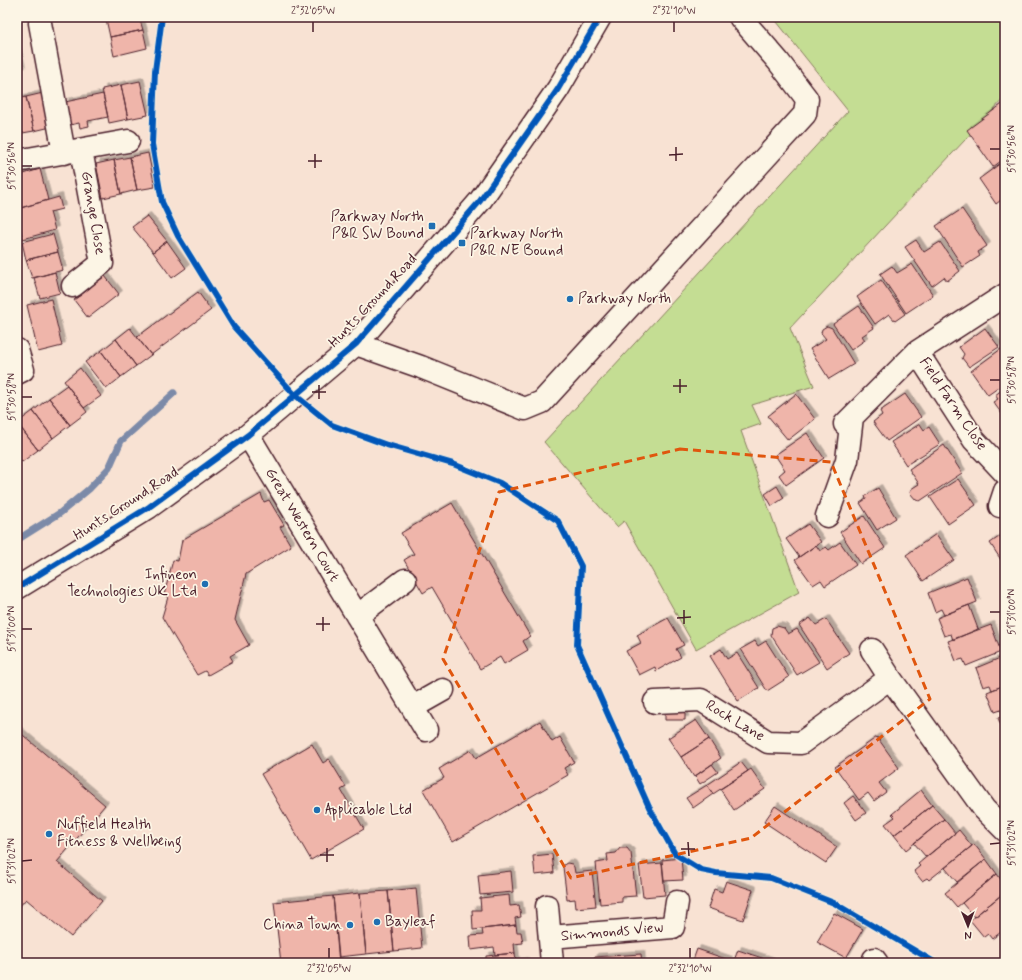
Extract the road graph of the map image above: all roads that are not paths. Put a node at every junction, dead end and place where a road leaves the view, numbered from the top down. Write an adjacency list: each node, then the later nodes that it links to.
1 (600, 17): 9 (street, Hunts Ground Road)
2 (740, 17): 9 (street)
3 (40, 23): 5 (street, Grange Close)
4 (128, 141): 5 (street, Grange Close)
5 (73, 151): 6 (street, Grange Close); 7 (street, Grange Close)
6 (17, 161)
7 (73, 286)
8 (1005, 295): 11 (street, Field Farm Close)
9 (356, 344): 13 (street, Hunts Ground Road)
10 (17, 350): 12 (street)
11 (917, 352): 14 (street, Field Farm Close); 15 (street, Field Farm Close)
12 (17, 373)
13 (248, 435): 17 (street, Hunts Ground Road); 18 (street, Great Western Court)
14 (1005, 473)
15 (827, 516)
16 (405, 580): 18 (street)
17 (17, 588)
18 (357, 616): 23 (street, Great Western Court)
19 (872, 650): 20 (street)
20 (890, 678): 22 (street, Rock Lane); 25 (street)
21 (443, 690): 23 (street)
22 (655, 702)
23 (413, 707): 24 (street, Great Western Court)
24 (426, 730)
25 (1005, 830)
26 (677, 902): 28 (street, Simmonds View)
27 (547, 906): 28 (street, Simmonds View)
28 (550, 937): 29 (street, Simmonds View)
29 (552, 963)

